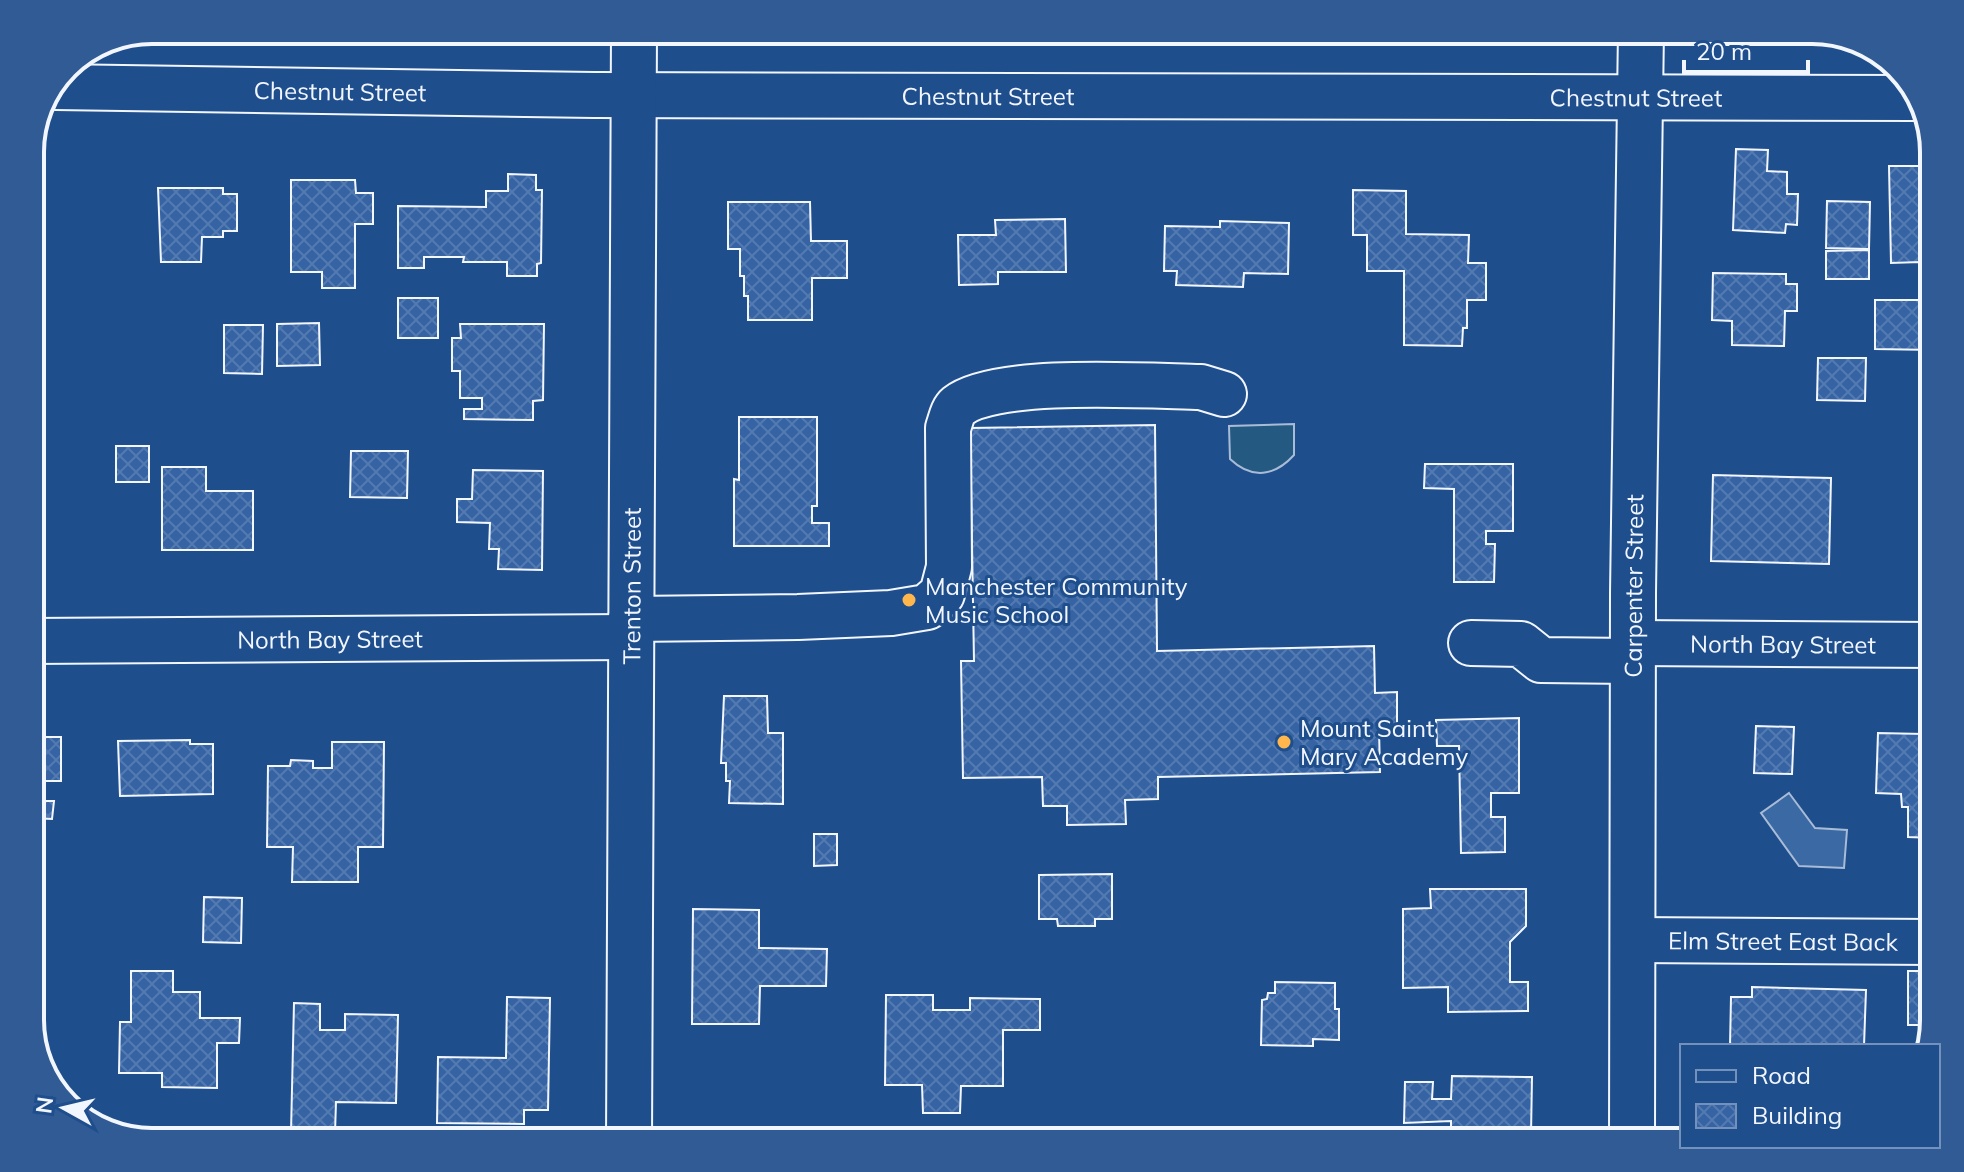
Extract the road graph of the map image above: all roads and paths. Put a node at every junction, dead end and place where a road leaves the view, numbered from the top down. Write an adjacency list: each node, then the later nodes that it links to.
1 (634, 44): 4 (street, Trenton Street)
2 (1641, 44): 5 (street, Carpenter Street)
3 (65, 87): 4 (street, Chestnut Street)
4 (635, 95): 5 (street, Chestnut Street); 8 (street, Trenton Street)
5 (1641, 98): 6 (street, Chestnut Street); 12 (street, Carpenter Street)
6 (1906, 98)
7 (1224, 394): 8 (street, North Bay Street)
8 (630, 628): 9 (street, North Bay Street); 15 (street, Trenton Street)
9 (44, 641)
10 (1471, 643): 12 (street, North Bay Street)
11 (1920, 645): 12 (street, North Bay Street)
12 (1633, 652): 13 (street, Carpenter Street)
13 (1633, 940): 14 (street, Elm Street East Back); 16 (street, Carpenter Street)
14 (1920, 942)
15 (629, 1128)
16 (1632, 1128)

